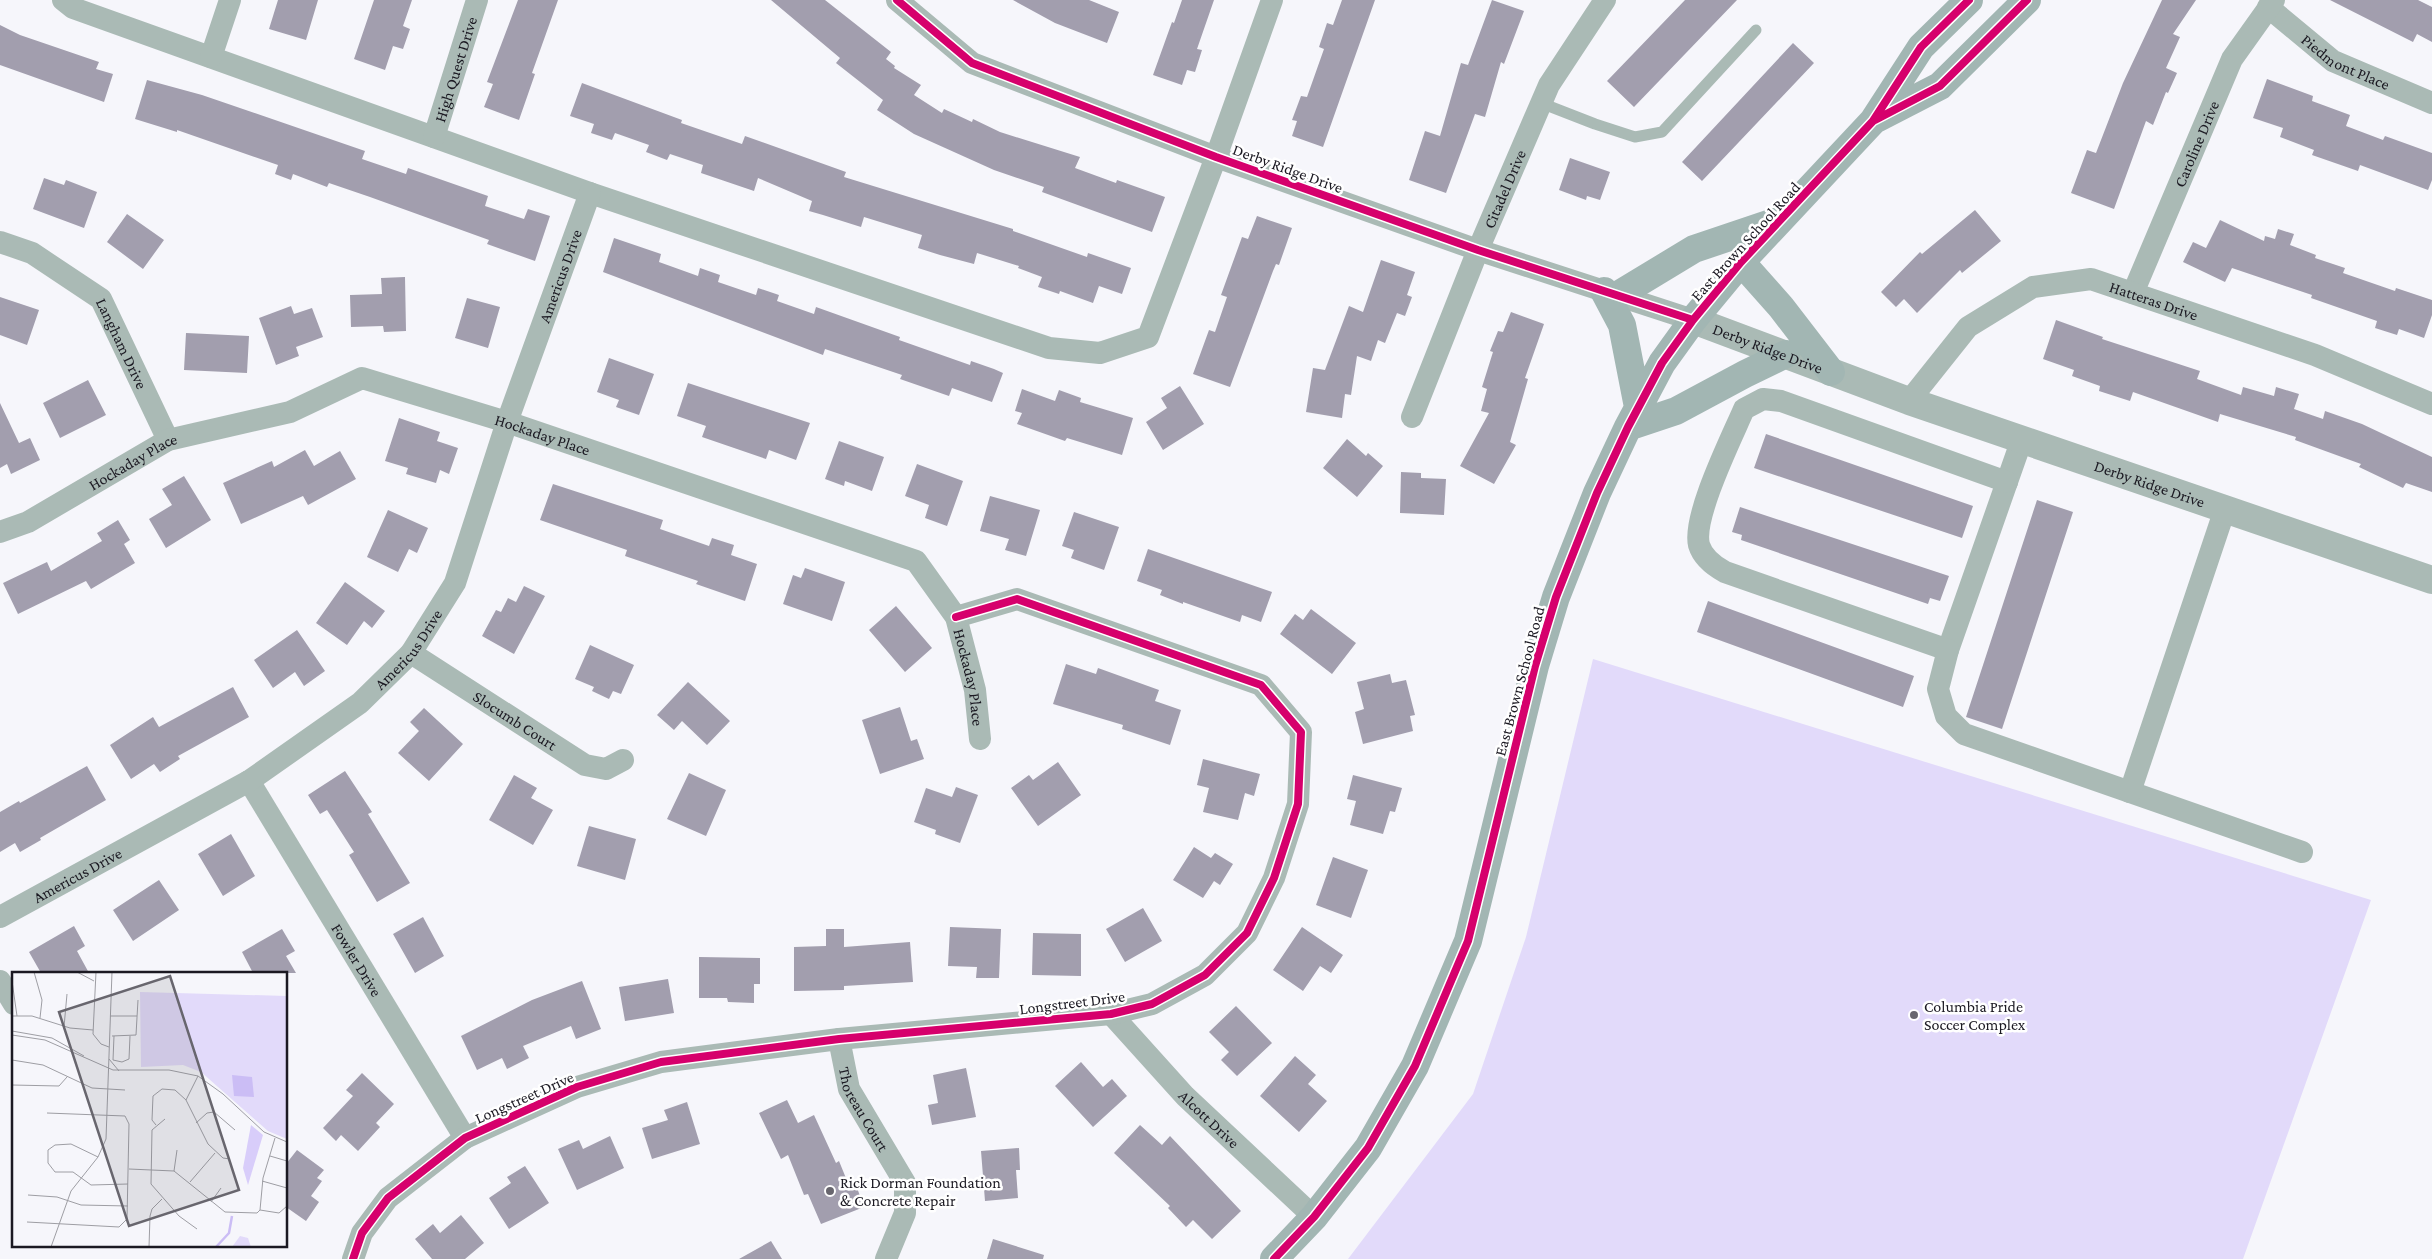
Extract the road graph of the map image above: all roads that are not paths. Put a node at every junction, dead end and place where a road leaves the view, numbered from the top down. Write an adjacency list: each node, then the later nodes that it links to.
1 (63, 0): 11 (street)
2 (230, 0): 11 (street)
3 (476, 0): 15 (street, High Quest Drive)
4 (897, 0): 16 (street, Derby Ridge Drive)
5 (1272, 0): 16 (street)
6 (1605, 0): 13 (street, Citadel Drive)
7 (1969, 0): 14 (main road, East Brown School Road)
8 (2027, 0): 14 (main road, East Brown School Road)
9 (2271, 3): 12 (street, Piedmont Place); 23 (street, Caroline Drive)
10 (1756, 30): 13 (lane)
11 (211, 57): 15 (street)
12 (2432, 102)
13 (1542, 103): 20 (street, Citadel Drive)
14 (1873, 121): 18 (main road, East Brown School Road)
15 (434, 137): 17 (street)
16 (1216, 157): 17 (street); 20 (street, Derby Ridge Drive)
17 (590, 193): 31 (street, Americus Drive)
18 (1784, 218): 21 (main road, East Brown School Road); 22 (main road)
19 (0, 242): 32 (street, Langham Drive)
20 (1478, 250): 22 (street, Derby Ridge Drive); 29 (street, Citadel Drive)
21 (1741, 262): 24 (main road, East Brown School Road); 26 (main road)
22 (1611, 293): 24 (street, Derby Ridge Drive); 30 (main road)
23 (2133, 293): 27 (street, Hatteras Drive); 28 (street, Hatteras Drive)
24 (1693, 320): 25 (street, Derby Ridge Drive); 30 (main road, East Brown School Road)
25 (1786, 354): 26 (street, Derby Ridge Drive); 30 (main road)
26 (1831, 372): 27 (street, Derby Ridge Drive)
27 (1909, 401): 33 (street, Derby Ridge Drive)
28 (2432, 404)
29 (1412, 417)
30 (1633, 417): 52 (main road, East Brown School Road)
31 (507, 422): 32 (street, Hockaday Place); 38 (street, Hockaday Place); 40 (street, Americus Drive)
32 (168, 440): 36 (street, Hockaday Place)
33 (2022, 440): 34 (street); 35 (street, Derby Ridge Drive)
34 (2007, 482): 39 (street); 39 (street)
35 (2226, 509): 37 (street, Derby Ridge Drive); 44 (street)
36 (0, 532)
37 (2432, 580)
38 (956, 617): 41 (street, Hockaday Place); 49 (street, Longstreet Drive)
39 (1948, 650): 44 (street)
40 (411, 653): 42 (street, Slocumb Court); 43 (street, Americus Drive)
41 (980, 739)
42 (623, 760)
43 (250, 781): 46 (street, Americus Drive); 51 (street, Fowler Drive)
44 (2130, 792): 45 (street)
45 (2302, 852)
46 (0, 917)
47 (0, 981): 48 (street)
48 (12, 1001)
49 (1111, 1014): 50 (street, Longstreet Drive); 52 (street, Alcott Drive)
50 (839, 1039): 51 (street, Longstreet Drive); 54 (street, Thoreau Court)
51 (465, 1138): 53 (street, Longstreet Drive)
52 (1314, 1217): 55 (main road, East Brown School Road)
53 (353, 1259)
54 (886, 1259)
55 (1274, 1259)

